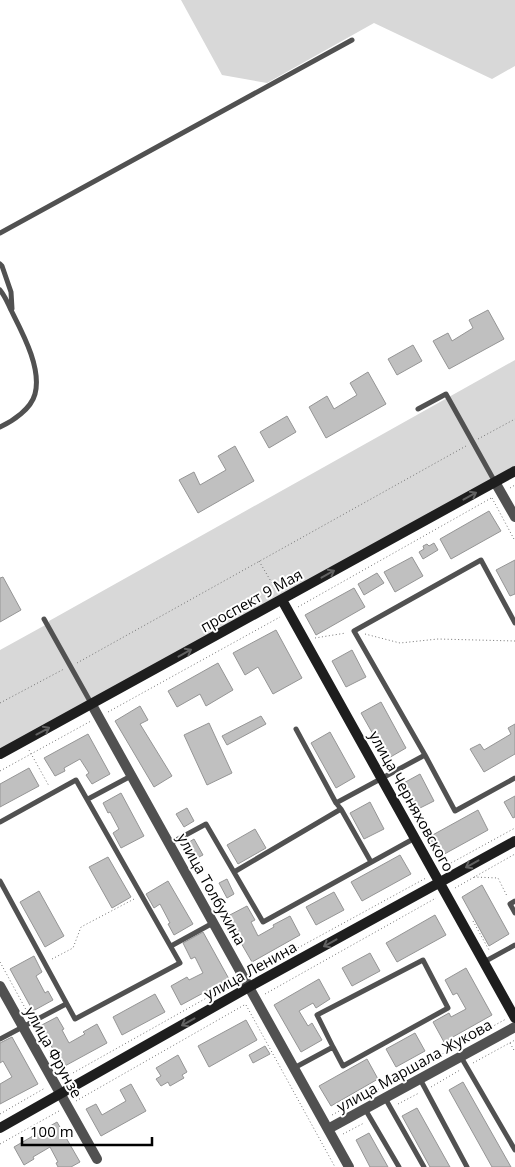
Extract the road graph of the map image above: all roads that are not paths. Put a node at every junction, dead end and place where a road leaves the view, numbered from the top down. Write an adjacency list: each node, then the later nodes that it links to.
1 (352, 40): 2 (lane)
2 (0, 233)
3 (0, 264): 5 (lane)
4 (0, 290): 5 (lane)
5 (12, 312): 7 (lane)
6 (418, 409): 9 (lane)
7 (0, 427)
8 (515, 471): 9 (street, проспект 9 Мая)
9 (495, 482): 10 (street); 11 (street, проспект 9 Мая, one-way to 9)
10 (515, 517)
11 (282, 600): 14 (street, проспект 9 Мая, one-way to 11); 19 (street, улица Черняховского)
12 (44, 619): 14 (lane)
13 (515, 623): 17 (lane)
14 (92, 705): 16 (street, проспект 9 Мая, one-way to 14); 18 (street, улица Толбухина)
15 (296, 729): 22 (lane)
16 (0, 754)
17 (425, 755): 19 (lane); 20 (lane)
18 (131, 776): 21 (lane); 27 (street, улица Толбухина)
19 (382, 778): 22 (lane); 25 (street, улица Черняховского)
20 (515, 778)
21 (88, 799): 24 (lane); 36 (lane)
22 (336, 803): 23 (lane)
23 (340, 809): 28 (lane); 29 (lane)
24 (0, 822)
25 (415, 838): 28 (lane); 30 (street, улица Черняховского)
26 (515, 841): 30 (street, улица Ленина, one-way to 30)
27 (169, 844): 29 (lane); 34 (street, улица Толбухина)
28 (371, 862): 29 (lane)
29 (234, 872)
30 (437, 877): 37 (street, улица Черняховского); 39 (street, улица Ленина, one-way to 39)
31 (0, 881): 40 (lane)
32 (513, 903): 33 (lane)
33 (515, 913)
34 (213, 923): 36 (lane); 39 (street, улица Толбухина)
35 (515, 945): 37 (lane)
36 (171, 946): 40 (lane)
37 (484, 962): 41 (street, улица Черняховского)
38 (0, 986): 42 (street, улица Фрунзе)
39 (249, 987): 47 (street, улица Толбухина); 49 (street, улица Ленина, one-way to 49)
40 (66, 1004): 42 (lane)
41 (514, 1017)
42 (23, 1027): 44 (lane); 49 (street, улица Фрунзе)
43 (515, 1027): 46 (street, улица Маршала Жукова)
44 (0, 1038)
45 (333, 1047): 45 (lane); 47 (lane)
46 (461, 1056): 48 (street, улица Маршала Жукова); 54 (lane)
47 (294, 1068): 52 (street, улица Толбухина)
48 (420, 1079): 50 (street, улица Маршала Жукова); 59 (lane)
49 (60, 1094): 53 (street, улица Ленина); 55 (street, улица Фрунзе)
50 (385, 1097): 51 (street, улица Маршала Жукова); 58 (lane)
51 (364, 1109): 52 (street, улица Маршала Жукова); 57 (lane)
52 (325, 1124): 56 (street, улица Толбухина)
53 (0, 1128)
54 (515, 1150)
55 (97, 1159)
56 (349, 1167)
57 (398, 1167)
58 (424, 1167)
59 (467, 1167)

